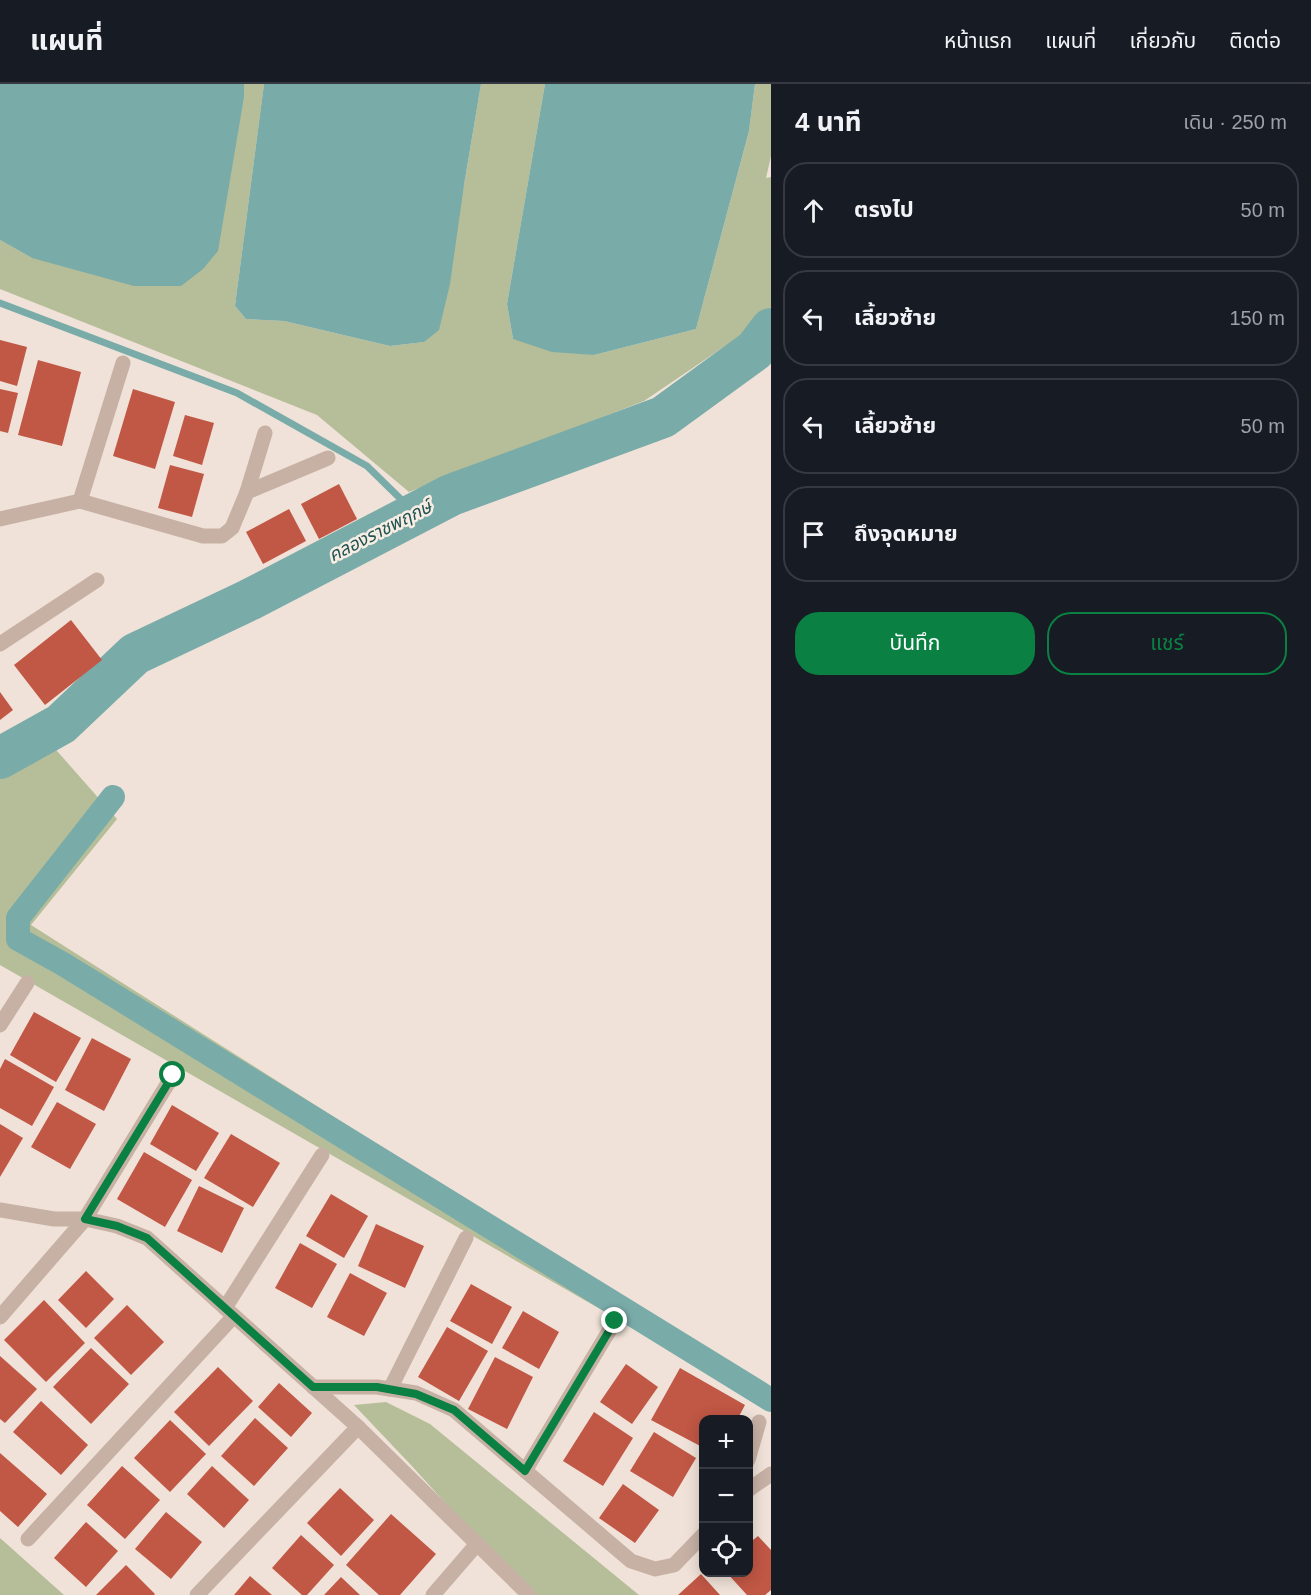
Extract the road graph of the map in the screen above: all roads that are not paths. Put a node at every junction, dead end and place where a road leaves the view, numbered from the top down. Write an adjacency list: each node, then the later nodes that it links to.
1 (123, 363): 5 (street)
2 (265, 433): 4 (street)
3 (328, 458): 4 (street)
4 (247, 492): 5 (street)
5 (80, 501): 6 (street)
6 (0, 519)
7 (97, 580): 8 (street)
8 (0, 644)
9 (27, 983): 10 (street)
10 (0, 1025)
11 (173, 1075): 14 (street)
12 (322, 1155): 16 (street)
13 (0, 1210): 14 (street)
14 (85, 1219): 16 (street); 17 (street)
15 (466, 1238): 20 (street)
16 (230, 1312): 19 (street); 27 (street)
17 (0, 1317)
18 (615, 1321): 24 (street)
19 (313, 1387): 20 (street); 22 (street)
20 (390, 1389): 24 (street)
21 (759, 1422): 23 (street)
22 (358, 1426): 29 (street); 30 (street)
23 (753, 1443)
24 (525, 1471): 28 (street)
25 (771, 1474): 26 (street)
26 (753, 1487)
27 (28, 1539)
28 (699, 1539)
29 (477, 1544): 31 (street); 32 (street)
30 (197, 1595)
31 (433, 1595)
32 (529, 1595)

